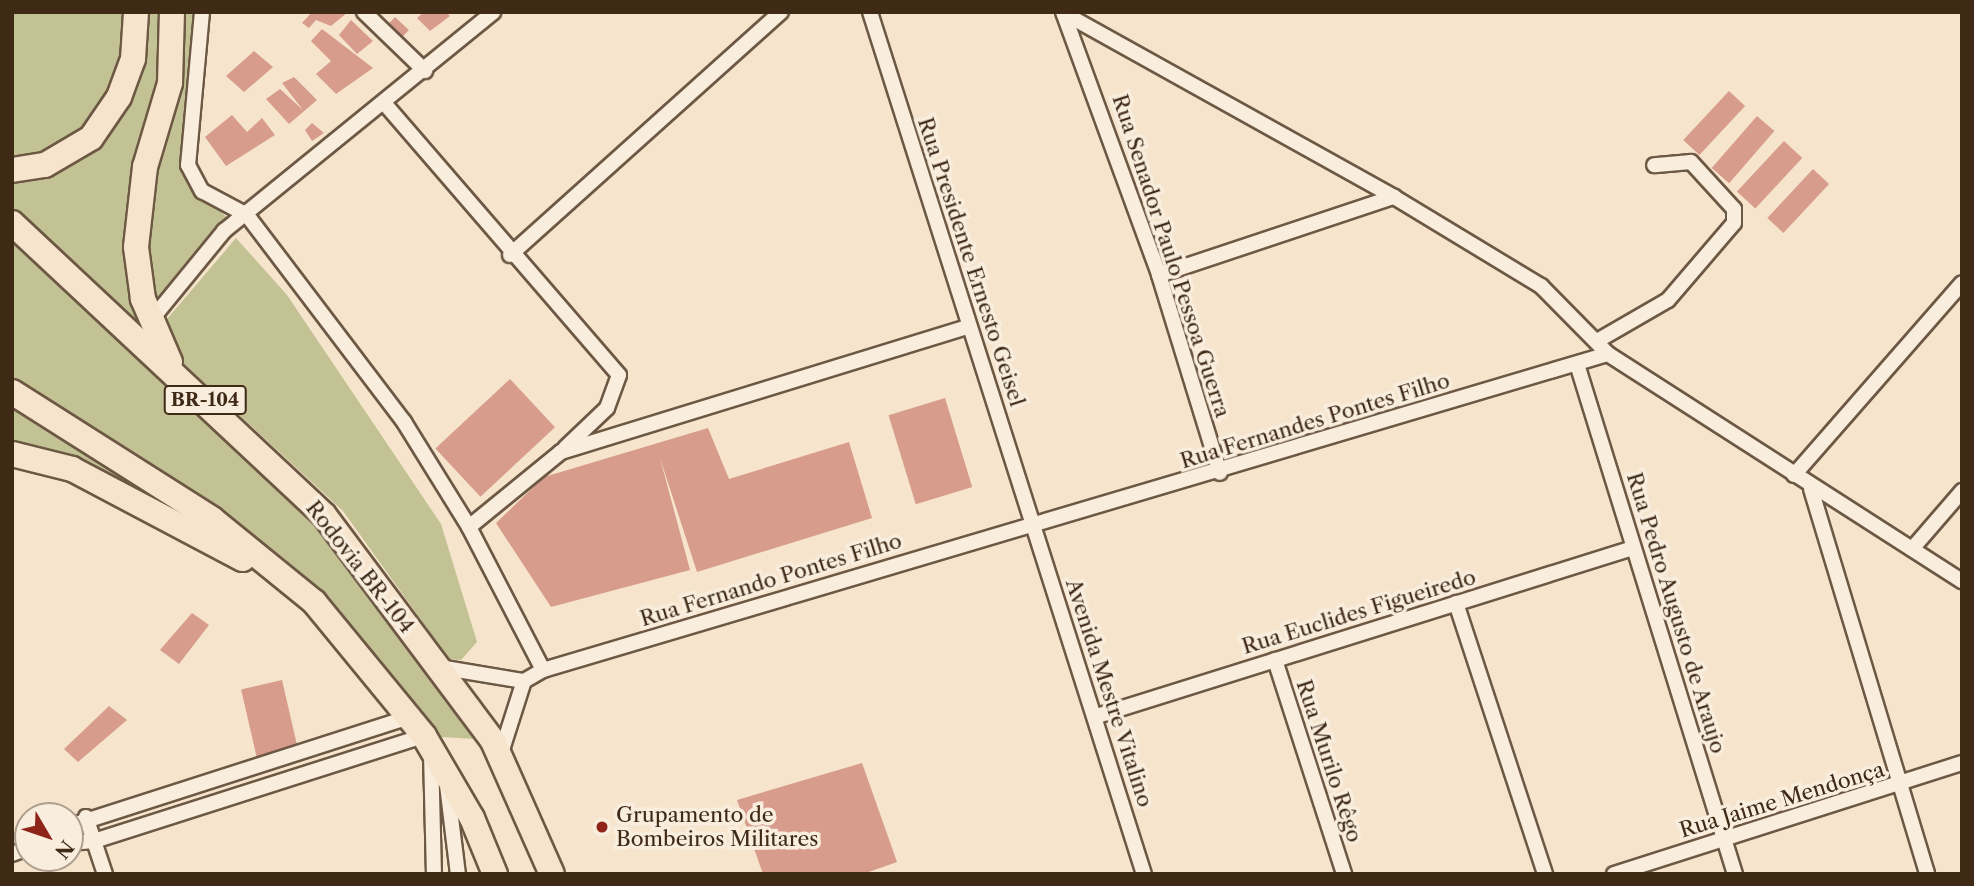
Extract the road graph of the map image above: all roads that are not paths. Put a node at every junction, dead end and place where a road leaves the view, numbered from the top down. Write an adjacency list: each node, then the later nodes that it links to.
1 (136, 12): 12 (highway)
2 (172, 12): 19 (highway)
3 (202, 12): 14 (street)
4 (364, 12): 9 (street)
5 (494, 12): 9 (street)
6 (782, 12): 16 (street)
7 (870, 12): 20 (street, Rua Presidente Ernesto Geisel)
8 (1066, 14): 13 (street); 17 (street, Rua Senador Paulo Pessoa Guerra)
9 (425, 71): 10 (street)
10 (385, 104): 14 (street); 16 (street)
11 (1654, 165): 21 (street)
12 (12, 170)
13 (1394, 197): 17 (street); 21 (street)
14 (247, 215): 19 (street); 33 (street)
15 (12, 223): 24 (highway, Rodovia BR-104 / BR-104)
16 (510, 255): 26 (street)
17 (1159, 275): 28 (street, Rua Senador Paulo Pessoa Guerra)
18 (1962, 283): 29 (street)
19 (152, 319): 24 (highway)
20 (968, 327): 26 (street); 32 (street, Rua Presidente Ernesto Geisel)
21 (1597, 341): 22 (street)
22 (1608, 354): 23 (street, Rua Fernandes Pontes Filho); 29 (street)
23 (1577, 364): 28 (street, Rua Fernandes Pontes Filho); 34 (street, Rua Pedro Augusto de Araujo)
24 (173, 369): 40 (highway, Rodovia BR-104 / BR-104)
25 (12, 392): 37 (highway)
26 (561, 452): 33 (street)
27 (12, 454): 37 (highway)
28 (1220, 473): 32 (street, Rua Fernandes Pontes Filho)
29 (1794, 475): 30 (street)
30 (1811, 489): 35 (street); 48 (street)
31 (1962, 491): 35 (street)
32 (1033, 525): 41 (street, Rua Fernando Pontes Filho); 43 (street, Avenida Mestre Vitalino)
33 (469, 527): 41 (street)
34 (1633, 548): 38 (street, Rua Euclides Figueiredo); 50 (street, Rua Pedro Augusto de Araujo)
35 (1912, 549): 36 (street)
36 (1962, 581)
37 (295, 586): 44 (highway)
38 (1456, 603): 39 (street, Rua Euclides Figueiredo); 60 (street)
39 (1275, 660): 43 (street, Rua Euclides Figueiredo); 59 (street, Rua Murilo Rêgo)
40 (437, 667): 42 (street); 45 (highway, Rodovia BR-104 / BR-104)
41 (543, 670): 42 (street, Rua Fernando Pontes Filho)
42 (524, 681): 45 (street)
43 (1097, 716): 58 (street, Avenida Mestre Vitalino)
44 (421, 734): 47 (highway); 49 (street); 51 (street); 54 (street)
45 (500, 756): 57 (highway, Rodovia BR-104 / BR-104)
46 (1962, 764): 48 (street, Rua Jaime Mendonça)
47 (445, 772): 55 (street); 56 (highway)
48 (1900, 787): 50 (street, Rua Jaime Mendonça); 63 (street)
49 (86, 817): 51 (street)
50 (1725, 839): 61 (street, Rua Jaime Mendonça); 62 (street, Rua Pedro Augusto de Araujo)
51 (94, 841): 52 (street); 53 (street)
52 (84, 842)
53 (105, 874)
54 (434, 874)
55 (458, 874)
56 (495, 874)
57 (552, 874)
58 (1144, 874)
59 (1344, 874)
60 (1545, 874)
61 (1614, 874)
62 (1735, 874)
63 (1927, 874)

